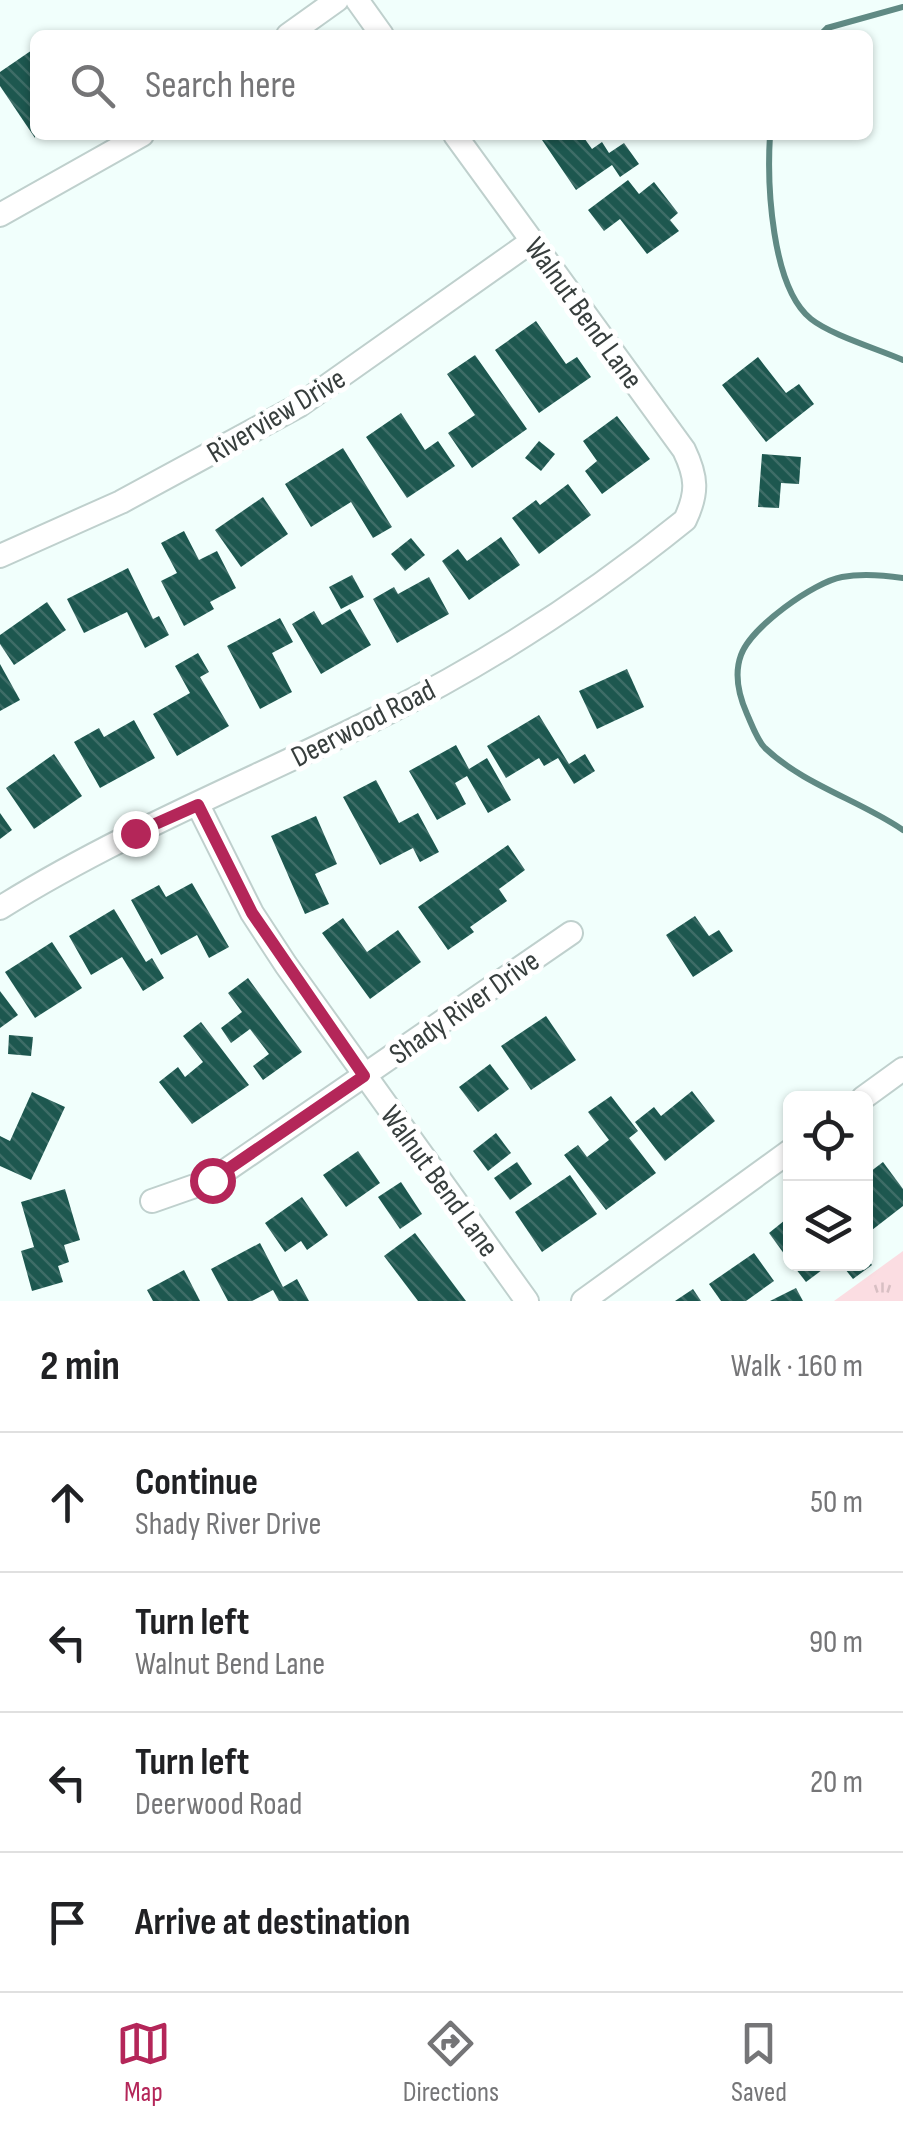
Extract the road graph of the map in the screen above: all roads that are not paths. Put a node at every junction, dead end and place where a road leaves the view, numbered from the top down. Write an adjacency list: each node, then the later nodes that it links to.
1 (337, 0): 3 (street)
2 (357, 0): 4 (street)
3 (295, 30)
4 (378, 30)
5 (133, 140): 7 (street)
6 (459, 140): 8 (street, Walnut Bend Lane)
7 (0, 214)
8 (532, 241): 9 (street, Walnut Bend Lane); 10 (street, Riverview Drive)
9 (696, 497): 11 (street, Deerwood Road)
10 (0, 556)
11 (198, 805): 12 (street, Deerwood Road); 15 (street, Walnut Bend Lane)
12 (0, 908)
13 (571, 933): 15 (street, Shady River Drive)
14 (903, 1070): 16 (street)
15 (364, 1076): 18 (street, Shady River Drive); 19 (street, Walnut Bend Lane)
16 (873, 1091)
17 (783, 1156): 20 (street)
18 (152, 1201)
19 (528, 1301)
20 (583, 1301)

